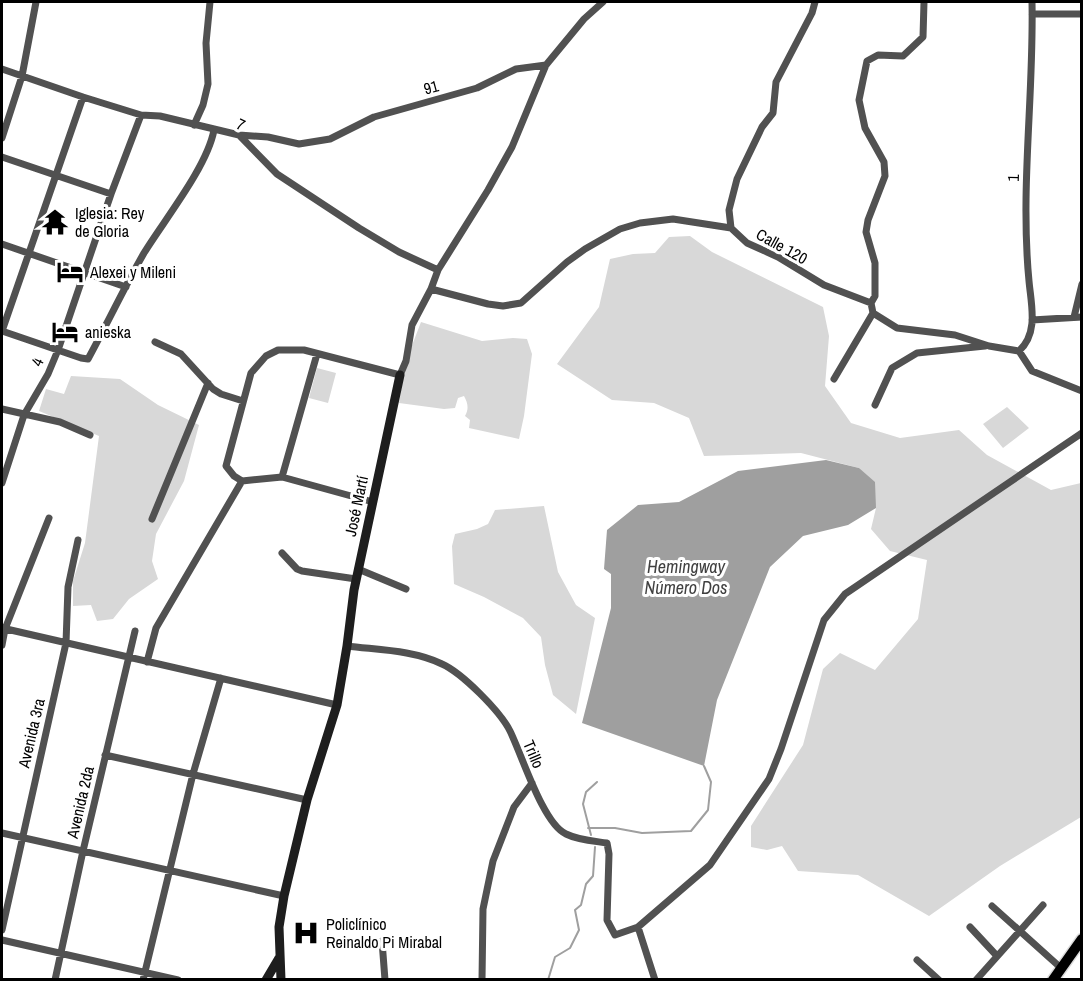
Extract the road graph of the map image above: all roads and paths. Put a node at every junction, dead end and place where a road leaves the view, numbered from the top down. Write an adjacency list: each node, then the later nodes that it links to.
1 (36, 2): 11 (street)
2 (210, 2): 14 (street)
3 (603, 2): 9 (street)
4 (815, 2): 21 (street)
5 (924, 2): 29 (street)
6 (1032, 2): 7 (street, 1)
7 (1032, 14): 8 (street); 32 (street, 1)
8 (1082, 14)
9 (546, 65): 16 (street, 91); 24 (street, José Martí)
10 (2, 69): 11 (street, 7)
11 (22, 75): 12 (street, 7); 17 (street)
12 (83, 98): 13 (street, 7); 19 (street)
13 (141, 115): 14 (street, 7); 20 (street, 4)
14 (194, 125): 15 (street, 7)
15 (214, 130): 16 (street, 7); 27 (street)
16 (239, 135): 24 (street, 7)
17 (2, 138)
18 (2, 158): 19 (street)
19 (55, 175): 20 (street); 23 (street)
20 (111, 194): 25 (street, 4)
21 (731, 228): 28 (street, Calle 120); 29 (street, Calle 120)
22 (2, 244): 23 (street)
23 (28, 253): 25 (street); 33 (street)
24 (438, 270): 28 (street, José Martí)
25 (84, 273): 27 (street); 36 (street, 4)
26 (1082, 284): 31 (street)
27 (126, 287): 36 (street)
28 (431, 290): 39 (street, José Martí)
29 (871, 303): 30 (street)
30 (873, 313): 35 (street); 40 (street)
31 (1078, 317): 32 (street)
32 (1032, 320): 37 (street, 1)
33 (2, 331): 36 (street)
34 (155, 342): 41 (street)
35 (989, 346): 37 (street); 44 (street)
36 (58, 350): 46 (street, 4)
37 (1019, 351): 42 (street)
38 (317, 354): 39 (street); 43 (street); 49 (street)
39 (400, 375): 52 (street, José Martí)
40 (834, 379)
41 (208, 383): 43 (street); 54 (street)
42 (1082, 391)
43 (243, 401): 50 (street)
44 (875, 405)
45 (2, 409): 46 (street)
46 (24, 415): 48 (street); 51 (street, 4)
47 (1082, 433): 79 (street)
48 (90, 435)
49 (282, 477): 50 (street); 52 (street)
50 (242, 481): 65 (street)
51 (2, 483)
52 (373, 502): 57 (street, José Martí)
53 (49, 518): 59 (street)
54 (152, 519)
55 (78, 540): 61 (street, Avenida 3ra)
56 (282, 553): 57 (street)
57 (357, 574): 58 (street); 63 (street, José Martí)
58 (406, 590)
59 (3, 629): 61 (street); 62 (street)
60 (135, 631): 64 (street, Avenida 2da)
61 (66, 643): 64 (street); 73 (street, Avenida 3ra)
62 (2, 645)
63 (347, 646): 67 (street, José Martí); 70 (street, Trillo)
64 (129, 658): 65 (street); 68 (street, Avenida 2da)
65 (147, 662): 66 (street)
66 (221, 678): 67 (street); 69 (street)
67 (337, 705): 71 (street, José Martí)
68 (105, 755): 69 (street); 74 (street, Avenida 2da)
69 (193, 774): 71 (street); 75 (street)
70 (532, 783): 79 (street, Trillo); 98 (street)
71 (308, 800): 76 (street, José Martí)
72 (2, 833): 73 (street)
73 (21, 838): 74 (street); 81 (street, Avenida 3ra)
74 (83, 851): 75 (street); 86 (street, Avenida 2da)
75 (169, 871): 76 (street); 91 (street)
76 (284, 896): 88 (street, José Martí)
77 (1043, 904): 82 (street)
78 (992, 906): 82 (street)
79 (638, 927): 99 (street)
80 (969, 927): 87 (street)
81 (2, 930)
82 (1019, 930): 87 (street); 90 (street)
83 (1082, 939): 90 (main road)
84 (2, 940): 86 (street)
85 (382, 941): 97 (street)
86 (61, 952): 91 (street); 92 (street, Avenida 2da)
87 (997, 956): 101 (street)
88 (279, 958): 95 (street); 96 (street, José Martí)
89 (918, 960): 100 (street)
90 (1061, 969): 102 (main road)
91 (145, 971): 93 (street); 94 (street)
92 (55, 980)
93 (142, 980)
94 (178, 980)
95 (266, 980)
96 (281, 980)
97 (385, 980)
98 (482, 980)
99 (656, 980)
100 (939, 980)
101 (976, 980)
102 (1053, 980)

